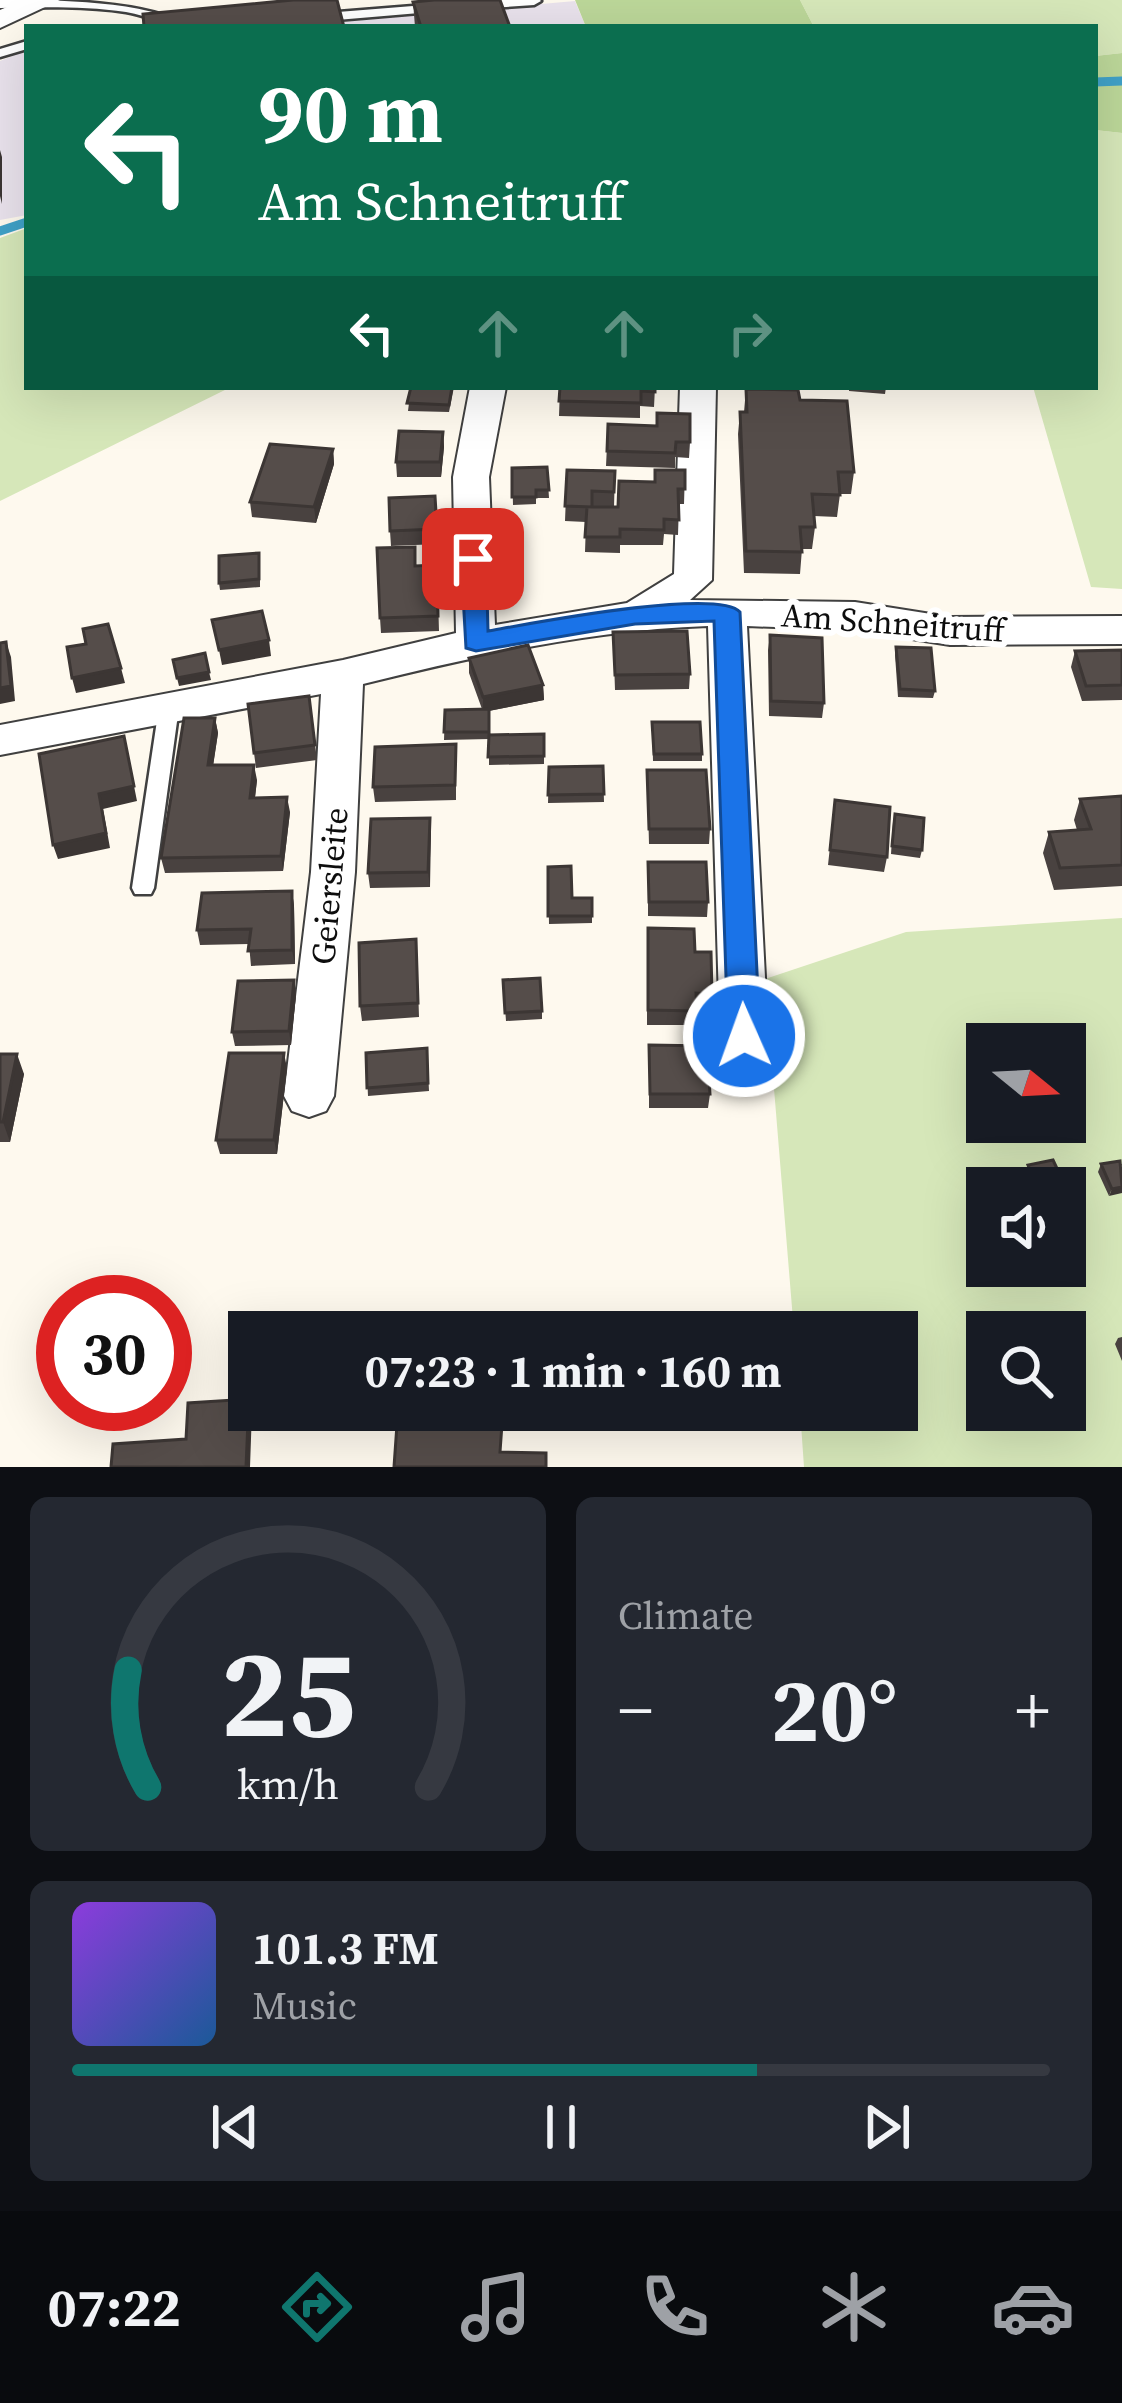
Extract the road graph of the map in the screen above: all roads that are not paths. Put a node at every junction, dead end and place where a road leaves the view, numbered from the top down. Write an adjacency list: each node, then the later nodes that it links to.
1 (32, 1): 3 (lane); 4 (street); 6 (lane)
2 (534, 1): 5 (lane)
3 (0, 4)
4 (0, 20)
5 (297, 20)
6 (182, 24)
7 (487, 390): 12 (street)
8 (698, 390): 10 (street)
9 (727, 612): 10 (street, Am Schneitruff); 11 (street, Am Schneitruff); 17 (street)
10 (635, 616): 12 (street, Am Schneitruff)
11 (1122, 630)
12 (476, 642): 13 (street, Am Schneitruff)
13 (343, 674): 14 (street, Am Schneitruff); 18 (street, Geiersleite)
14 (169, 707): 15 (street, Am Schneitruff); 16 (lane)
15 (0, 740)
16 (143, 888)
17 (744, 1036)
18 (309, 1096)

